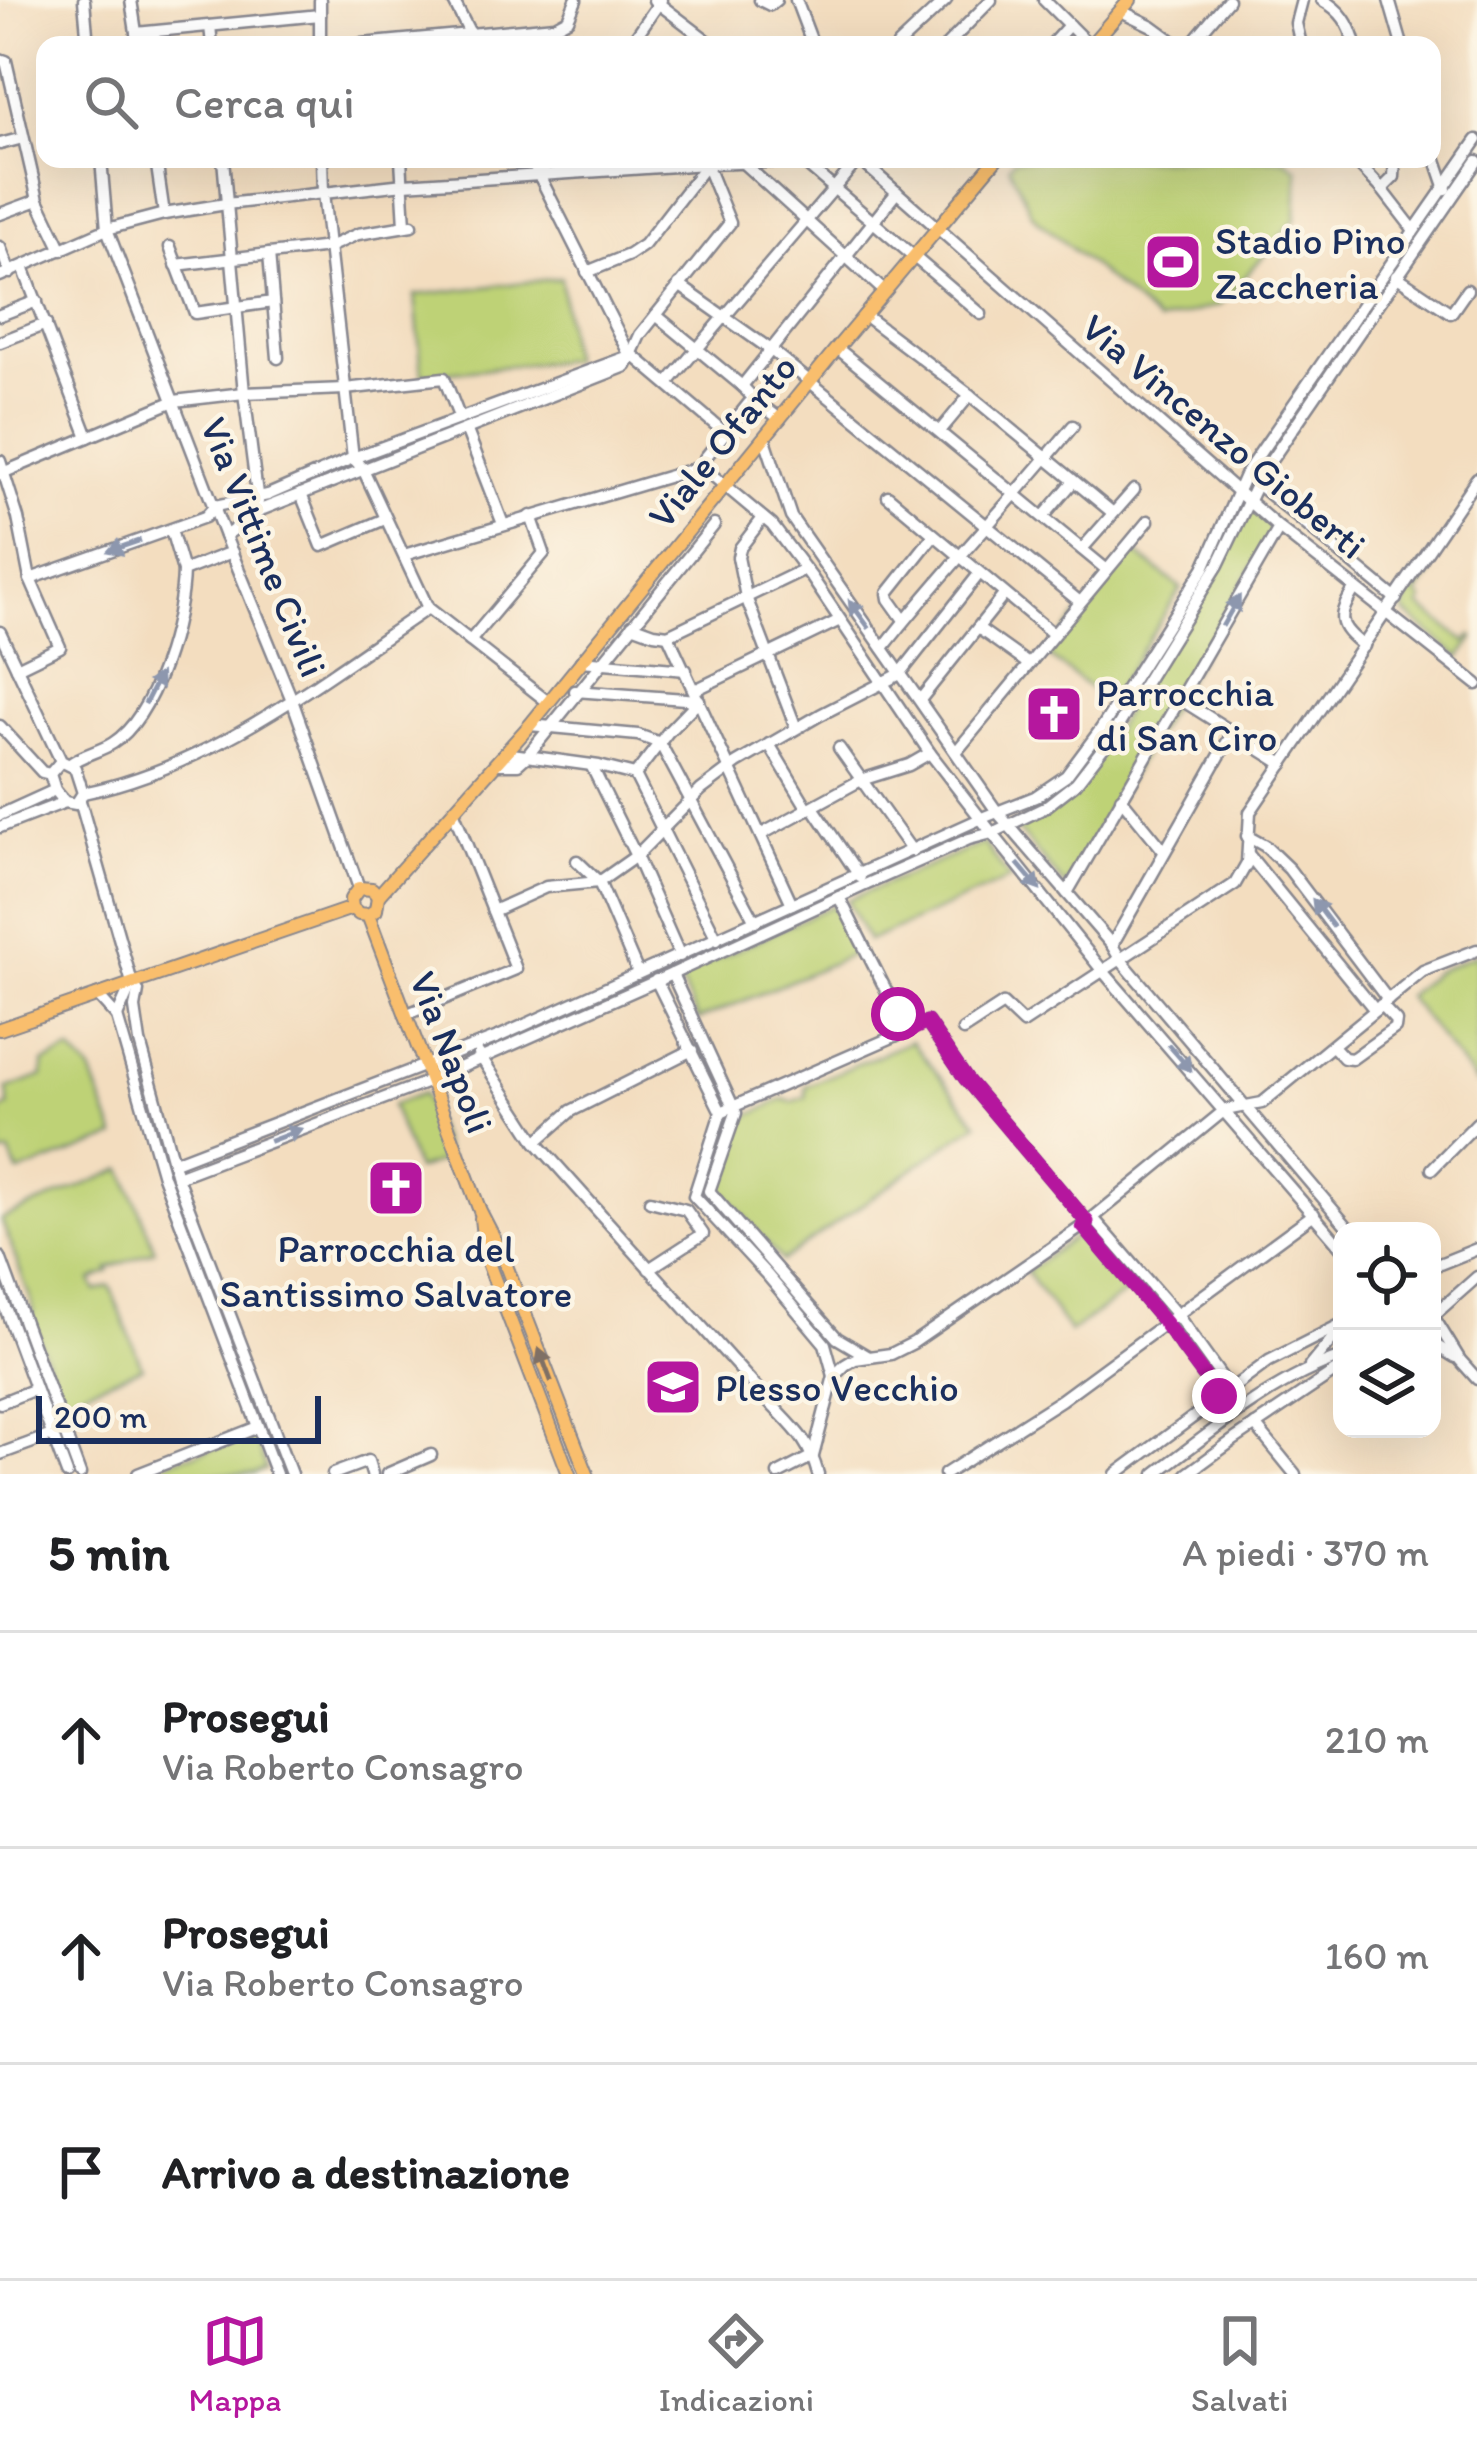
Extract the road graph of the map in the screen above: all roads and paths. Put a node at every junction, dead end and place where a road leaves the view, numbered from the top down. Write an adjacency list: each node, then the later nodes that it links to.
1 (83, 0): 21 (street)
2 (131, 0): 22 (street)
3 (320, 0): 18 (street)
4 (453, 0): 26 (street)
5 (576, 0): 27 (street)
6 (760, 0): 7 (street)
7 (776, 0)
8 (796, 0): 30 (street)
9 (946, 0): 31 (street)
10 (991, 0): 32 (street)
11 (1228, 0): 37 (street)
12 (1302, 0): 38 (street)
13 (1322, 0): 39 (street)
14 (1389, 0): 40 (street)
15 (658, 1): 28 (street); 29 (street)
16 (1051, 2): 19 (street)
17 (1125, 5): 35 (main road); 36 (street)
18 (320, 15): 20 (street); 25 (street)
19 (1069, 25): 33 (street); 34 (street)
20 (210, 26): 23 (street); 24 (street)
21 (87, 36)
22 (137, 36)
23 (154, 36)
24 (211, 36)
25 (320, 36)
26 (471, 36)
27 (491, 36)
28 (636, 36)
29 (702, 36)
30 (810, 36)
31 (908, 36)
32 (956, 36)
33 (1059, 36)
34 (1081, 36)
35 (1098, 36)
36 (1166, 36)
37 (1198, 36)
38 (1299, 36)
39 (1352, 36)
40 (1399, 36)
41 (0, 59): 42 (street)
42 (22, 138): 44 (street); 73 (street)
43 (1477, 140): 69 (street)
44 (0, 144)
45 (1477, 161): 66 (street)
46 (101, 168): 79 (street, Via Vittime Civili)
47 (157, 168): 76 (street)
48 (224, 168): 74 (street)
49 (322, 168): 71 (street)
50 (402, 168): 65 (street)
51 (534, 168): 64 (street)
52 (544, 168): 64 (street)
53 (650, 168): 64 (street)
54 (703, 168): 92 (street)
55 (708, 168): 95 (street)
56 (749, 168): 77 (street)
57 (815, 168): 68 (street)
58 (851, 168): 68 (street)
59 (870, 168): 70 (street, Via Vincenzo Gioberti)
60 (988, 168): 80 (main road, Viale Ofanto)
61 (1364, 168): 67 (street)
62 (1394, 168): 67 (street)
63 (1439, 168): 69 (street)
64 (538, 176): 65 (street); 92 (street)
65 (404, 184): 71 (street); 84 (street)
66 (1462, 184): 69 (street); 72 (street)
67 (1382, 189): 81 (street)
68 (833, 190): 77 (street); 78 (street)
69 (1448, 191): 81 (street); 94 (street)
70 (898, 192): 78 (street); 80 (street, Via Vincenzo Gioberti)
71 (323, 193): 74 (street); 84 (street)
72 (1477, 195)
73 (38, 200): 75 (street); 85 (street)
74 (226, 204): 76 (street); 89 (street)
75 (0, 214)
76 (164, 214): 79 (street)
77 (807, 221): 87 (street); 105 (street)
78 (872, 223): 87 (street); 88 (street)
79 (107, 229): 85 (street); 119 (street, Via Vittime Civili)
80 (936, 229): 88 (main road, Viale Ofanto); 138 (street, Via Vincenzo Gioberti)
81 (1413, 229): 138 (street)
82 (170, 247): 90 (street)
83 (0, 248): 93 (street)
84 (329, 248): 86 (street); 116 (street)
85 (62, 250): 91 (street)
86 (269, 254): 89 (street); 99 (street)
87 (845, 257): 97 (street); 110 (street)
88 (913, 257): 97 (main road, Viale Ofanto); 101 (street)
89 (232, 258): 90 (street); 100 (street)
90 (176, 265): 100 (street)
91 (23, 267): 93 (street); 98 (street)
92 (587, 272): 111 (street)
93 (5, 275)
94 (1396, 277): 96 (street); 135 (street)
95 (680, 285): 103 (street); 105 (street)
96 (1467, 290)
97 (884, 291): 104 (main road, Viale Ofanto)
98 (37, 301): 102 (street); 106 (street)
99 (274, 302): 100 (street); 112 (street)
100 (237, 307): 117 (street)
101 (981, 314)
102 (0, 315)
103 (656, 315): 109 (street); 111 (street)
104 (865, 315): 108 (main road, Viale Ofanto); 118 (street)
105 (725, 318): 109 (street); 110 (street)
106 (46, 324): 107 (street); 126 (street)
107 (0, 342)
108 (837, 348): 113 (main road, Viale Ofanto); 124 (street)
109 (696, 350): 114 (street); 115 (street)
110 (771, 350): 113 (street); 115 (street)
111 (632, 355): 114 (street); 122 (street)
112 (278, 358)
113 (810, 381): 121 (main road, Viale Ofanto); 155 (street)
114 (668, 383): 125 (street)
115 (742, 386): 120 (street)
116 (345, 389): 117 (street); 122 (street); 128 (street)
117 (244, 393): 119 (street); 142 (street)
118 (970, 395): 124 (street); 129 (street)
119 (174, 401): 126 (street); 144 (street, Via Vittime Civili)
120 (756, 401): 121 (street); 125 (street)
121 (780, 419): 127 (main road, Viale Ofanto)
122 (463, 425): 128 (street); 132 (street); 153 (street)
123 (1072, 426): 129 (street)
124 (940, 431): 140 (street)
125 (724, 432): 130 (street)
126 (88, 437): 131 (street)
127 (765, 439): 136 (main road, Viale Ofanto); 145 (street)
128 (353, 458): 132 (street); 142 (street)
129 (1046, 460): 134 (street); 140 (street)
130 (704, 466): 136 (street); 148 (street)
131 (1, 469): 168 (street)
132 (363, 469): 139 (street); 150 (street)
133 (1477, 478): 172 (street)
134 (1073, 482): 147 (street); 149 (street)
135 (1257, 484): 143 (street); 172 (street, Via Vincenzo Gioberti)
136 (724, 487): 151 (street); 188 (main road, Viale Ofanto)
137 (1134, 490): 147 (street)
138 (1238, 490): 143 (street, Via Vincenzo Gioberti); 186 (street)
139 (301, 494): 146 (street); 150 (street)
140 (1017, 494): 149 (street); 155 (street)
141 (888, 496): 158 (street)
142 (257, 498): 144 (street); 146 (street)
143 (1250, 500): 156 (street, Via Vincenzo Gioberti); 186 (street)
144 (215, 506): 157 (street); 159 (street, Via Vittime Civili)
145 (788, 508): 151 (street); 185 (street, one-way to 145)
146 (260, 512): 159 (street)
147 (1113, 513): 160 (street)
148 (531, 516): 153 (street); 183 (street)
149 (1044, 516): 160 (street)
150 (385, 519): 162 (street)
151 (765, 520): 164 (street); 171 (street)
152 (1148, 521): 165 (street)
153 (503, 524): 162 (street)
154 (714, 525): 178 (street, Viale Ofanto)
155 (988, 526): 163 (street); 173 (street)
156 (1279, 528): 169 (street, Via Vincenzo Gioberti); 200 (street, one-way to 156)
157 (171, 530): 166 (street); 168 (street, one-way to 168)
158 (934, 535): 163 (street); 177 (street)
159 (225, 536): 161 (street, Via Vittime Civili)
160 (1082, 549): 165 (street)
161 (232, 552): 166 (street); 201 (street, Via Vittime Civili)
162 (404, 555): 174 (street)
163 (960, 557): 167 (street); 177 (street)
164 (805, 568): 171 (street); 176 (street)
165 (1108, 570): 173 (street)
166 (183, 571): 216 (street, one-way to 166)
167 (979, 574): 170 (street); 194 (street)
168 (30, 579): 191 (street)
169 (1355, 588): 175 (street, Via Vincenzo Gioberti); 184 (street)
170 (1004, 595): 179 (street); 181 (street)
171 (746, 596): 182 (street); 187 (street)
172 (1396, 599): 175 (street)
173 (1080, 602): 181 (street)
174 (428, 608): 183 (street); 201 (street)
175 (1386, 614): 184 (street); 196 (street, Via Vincenzo Gioberti)
176 (840, 620): 187 (street); 195 (street)
177 (904, 620): 185 (street)
178 (632, 625): 182 (street); 189 (street, Viale Ofanto)
179 (978, 628): 190 (street); 202 (street)
180 (0, 632): 191 (street)
181 (1052, 633): 190 (street)
182 (668, 635): 192 (street)
183 (470, 641): 203 (street)
184 (1364, 646): 217 (street)
185 (883, 648): 194 (street)
186 (1157, 653): 193 (street)
187 (769, 655): 199 (street); 207 (street)
188 (581, 662): 189 (street); 197 (main road, Viale Ofanto)
189 (602, 662): 192 (street); 198 (street, Viale Ofanto)
190 (1028, 663): 212 (street)
191 (17, 668): 216 (street)
192 (686, 670): 199 (street)
193 (1145, 672): 230 (street); 233 (street)
194 (900, 674): 195 (street); 202 (street)
195 (882, 684): 207 (street); 213 (street)
196 (1477, 684)
197 (560, 688): 198 (street); 203 (main road, Viale Ofanto)
198 (578, 692): 199 (street); 206 (street, Viale Ofanto)
199 (697, 695): 209 (street); 219 (street)
200 (1180, 699): 208 (street); 225 (street)
201 (292, 700): 224 (street); 246 (street, Via Vittime Civili)
202 (920, 700): 212 (street)
203 (548, 702): 204 (main road, Viale Ofanto)
204 (530, 724): 206 (street); 215 (main road, Viale Ofanto)
205 (0, 726): 220 (street)
206 (549, 727): 209 (street); 214 (street, Viale Ofanto)
207 (796, 728): 210 (street)
208 (1233, 732): 217 (street); 239 (street)
209 (660, 743): 221 (street); 226 (street)
210 (769, 744): 219 (street); 228 (street)
211 (839, 748): 222 (street)
212 (956, 752): 230 (street)
213 (931, 753): 222 (street); 232 (street)
214 (527, 756): 215 (street); 218 (street)
215 (500, 758): 229 (main road, Viale Ofanto)
216 (65, 763): 220 (street); 224 (street)
217 (1283, 764): 238 (street)
218 (591, 765): 221 (street); 242 (street)
219 (730, 769): 226 (street); 237 (street)
220 (50, 774): 223 (street)
221 (635, 775): 235 (street)
222 (861, 780): 228 (street); 240 (street)
223 (55, 790): 227 (street); 231 (street)
224 (82, 797): 227 (street); 267 (street)
225 (1121, 798): 239 (street); 247 (street)
226 (690, 801): 235 (street); 256 (street)
227 (65, 802): 234 (street)
228 (811, 808): 237 (street); 244 (street)
229 (454, 813): 248 (main road, Viale Ofanto); 254 (street)
230 (998, 813): 232 (street); 233 (street)
231 (0, 815)
232 (982, 818): 236 (street); 240 (street)
233 (1008, 825): 236 (street); 247 (street)
234 (0, 827)
235 (662, 829): 242 (street); 258 (street)
236 (992, 833): 244 (street); 257 (street, one-way to 257)
237 (761, 834): 251 (street)
238 (1247, 836): 241 (street); 269 (street, one-way to 238)
239 (1164, 850): 259 (street)
240 (912, 851): 244 (street)
241 (1248, 854): 262 (street); 269 (street)
242 (636, 856): 245 (street); 261 (street)
243 (577, 861): 245 (street)
244 (862, 880): 249 (street); 250 (street)
245 (599, 882): 254 (street); 264 (street)
246 (359, 888): 248 (main road); 253 (main road)
247 (1066, 893): 252 (street)
248 (378, 896): 255 (main road)
249 (839, 896): 250 (street); 273 (street)
250 (821, 898): 251 (street); 265 (street)
251 (792, 904): 256 (street)
252 (1077, 905): 257 (street); 259 (street)
253 (352, 908): 255 (main road); 267 (main road)
254 (493, 911): 270 (street)
255 (368, 915): 270 (main road, Via Napoli)
256 (755, 921): 258 (street)
257 (1065, 922): 263 (street)
258 (717, 939): 261 (street)
259 (1112, 945): 262 (street)
260 (1477, 950): 269 (street)
261 (680, 956): 264 (street)
262 (1120, 959): 263 (street); 282 (street)
263 (1102, 970): 274 (street); 284 (street, one-way to 284)
264 (638, 973): 277 (street)
265 (672, 974): 266 (street); 275 (street)
266 (656, 980): 278 (street); 279 (street)
267 (132, 983): 268 (main road); 271 (street); 285 (street)
268 (97, 995): 271 (street); 272 (main road)
269 (1382, 1005): 276 (street); 276 (street)
270 (405, 1015): 280 (main road, Via Napoli)
271 (117, 1017): 287 (street)
272 (0, 1029)
273 (910, 1030): 283 (street); 295 (street)
274 (963, 1030)
275 (701, 1038): 278 (street); 283 (street)
276 (1333, 1046): 282 (street)
277 (472, 1047): 279 (street); 280 (street)
278 (691, 1052): 283 (street); 288 (street)
279 (483, 1057): 281 (street); 288 (street)
280 (424, 1066): 281 (main road, Via Napoli); 289 (street)
281 (430, 1081): 291 (street, one-way to 281); 293 (main road, Via Napoli)
282 (1245, 1108): 284 (street); 296 (street)
283 (727, 1109): 311 (street)
284 (1225, 1110): 294 (street); 295 (street)
285 (162, 1120): 287 (street); 289 (street)
286 (1477, 1123): 290 (street)
287 (150, 1127): 310 (street)
288 (536, 1142): 301 (street)
289 (174, 1162): 291 (street)
290 (1432, 1169)
291 (177, 1177): 310 (street)
292 (650, 1202): 301 (street)
293 (480, 1211): 337 (main road, Via Napoli); 338 (main road, Via Napoli, one-way to 293)
294 (1314, 1214): 297 (street); 305 (street)
295 (1088, 1222): 305 (street); 306 (street); 313 (street)
296 (1343, 1222)
297 (1333, 1237)
298 (1477, 1245): 300 (street)
299 (0, 1257): 331 (street)
300 (1441, 1264)
301 (649, 1269): 328 (street)
302 (1474, 1281): 304 (street)
303 (0, 1294): 320 (street)
304 (1441, 1309)
305 (1177, 1315): 306 (street); 321 (street)
306 (1164, 1322): 321 (street); 341 (street)
307 (1334, 1330): 321 (street)
308 (1339, 1330): 316 (street)
309 (1440, 1330): 315 (street)
310 (231, 1338): 324 (street); 333 (street)
311 (831, 1341): 313 (street); 318 (street)
312 (1441, 1348): 315 (street)
313 (869, 1357): 318 (street)
314 (1333, 1360): 316 (street)
315 (1460, 1360): 319 (street)
316 (1308, 1368): 343 (street)
317 (1333, 1373): 323 (street)
318 (834, 1376): 328 (street)
319 (1477, 1378)
320 (35, 1389): 322 (street); 325 (street)
321 (1225, 1393): 342 (street)
322 (0, 1402)
323 (1256, 1425): 344 (street); 345 (street)
324 (258, 1426): 329 (street); 332 (street)
325 (52, 1435): 326 (street); 330 (street)
326 (0, 1454)
327 (431, 1455): 336 (street)
328 (813, 1457): 339 (street); 340 (street)
329 (272, 1473)
330 (67, 1474)
331 (80, 1474)
332 (138, 1474)
333 (291, 1474)
334 (333, 1474): 335 (street)
335 (372, 1474)
336 (387, 1474)
337 (569, 1474)
338 (587, 1474)
339 (778, 1474)
340 (818, 1474)
341 (945, 1474)
342 (1116, 1474)
343 (1155, 1474)
344 (1187, 1474)
345 (1295, 1474)

